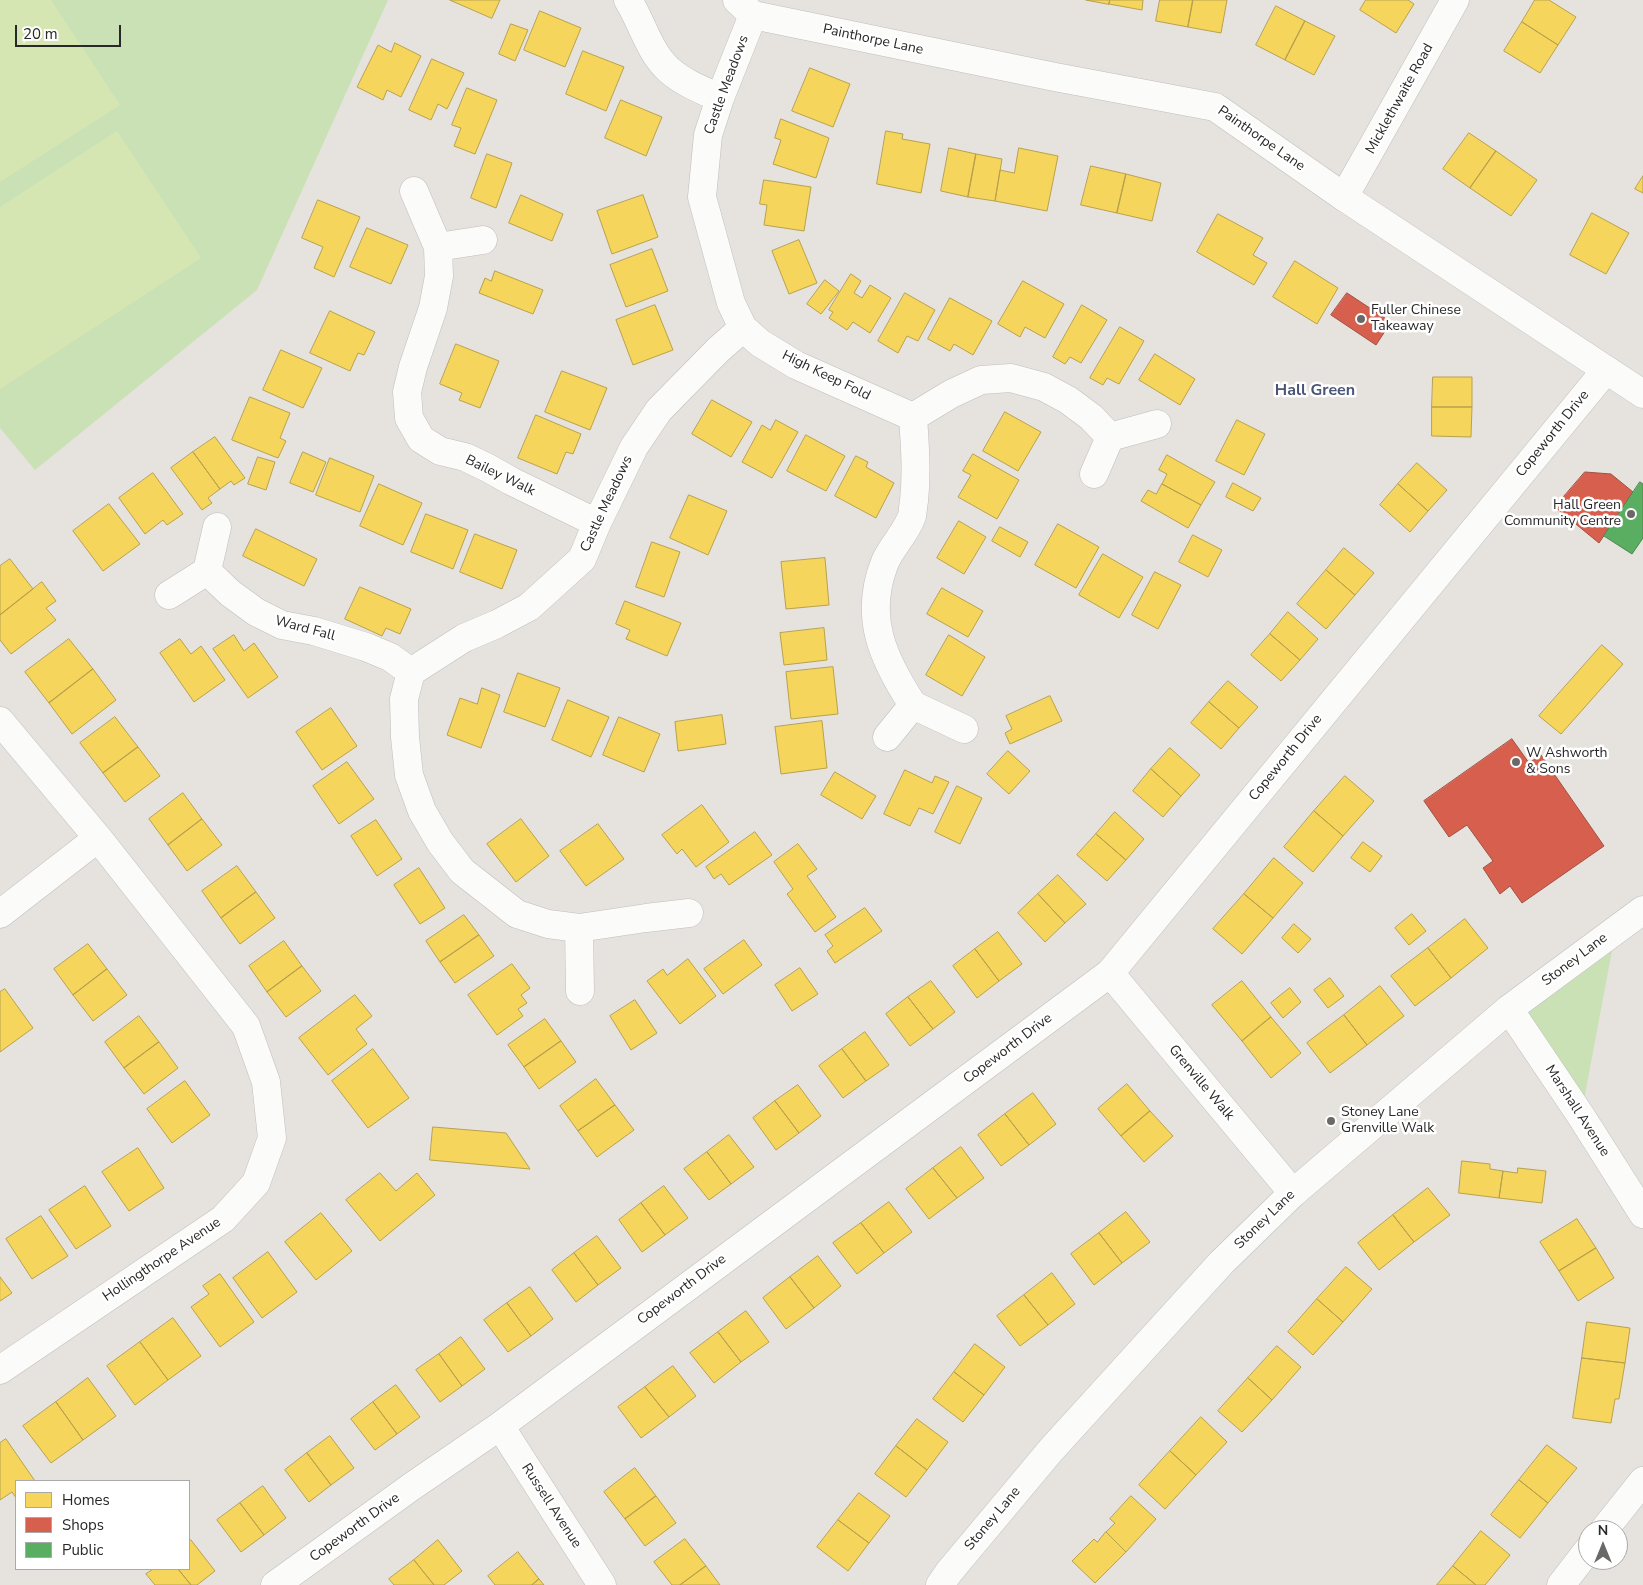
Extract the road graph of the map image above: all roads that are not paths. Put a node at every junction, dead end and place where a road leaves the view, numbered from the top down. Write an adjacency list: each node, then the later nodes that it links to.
1 (628, 0): 4 (street)
2 (1455, 0): 6 (street, Micklethwaite Road)
3 (745, 8): 4 (street, Castle Meadows); 6 (street, Painthorpe Lane)
4 (720, 98): 9 (street, Castle Meadows)
5 (414, 191): 8 (street, Bailey Walk)
6 (1344, 197): 10 (street, Painthorpe Lane)
7 (483, 240): 8 (street)
8 (438, 247): 16 (street, Bailey Walk)
9 (744, 328): 12 (street, High Keep Fold); 16 (street, Castle Meadows)
10 (1606, 370): 11 (street, Painthorpe Lane); 30 (street, Copeworth Drive)
11 (1639, 385)
12 (913, 417): 14 (street); 21 (street)
13 (1157, 424): 14 (street)
14 (1110, 437): 15 (street)
15 (1094, 474)
16 (597, 523): 20 (street, Castle Meadows)
17 (217, 527): 18 (street)
18 (207, 571): 19 (street); 20 (street, Ward Fall)
19 (169, 595)
20 (411, 672): 29 (street)
21 (913, 705): 23 (street); 24 (street)
22 (0, 721): 25 (street, Hollingthorpe Avenue)
23 (964, 730)
24 (887, 737)
25 (98, 838): 28 (street); 35 (street, Hollingthorpe Avenue)
26 (1643, 910): 32 (street, Stoney Lane)
27 (689, 913): 29 (street)
28 (0, 914)
29 (579, 928): 31 (street)
30 (1110, 973): 33 (street, Grenville Walk); 36 (street, Copeworth Drive)
31 (580, 990)
32 (1509, 1009): 33 (street, Stoney Lane); 34 (street, Marshall Avenue)
33 (1293, 1193): 42 (street, Stoney Lane)
34 (1643, 1214)
35 (0, 1370)
36 (500, 1426): 40 (street, Copeworth Drive); 41 (street, Russell Avenue)
37 (1643, 1481): 38 (street)
38 (1612, 1520)
39 (1578, 1563): 43 (street)
40 (275, 1585)
41 (602, 1585)
42 (940, 1585)
43 (1561, 1585)

